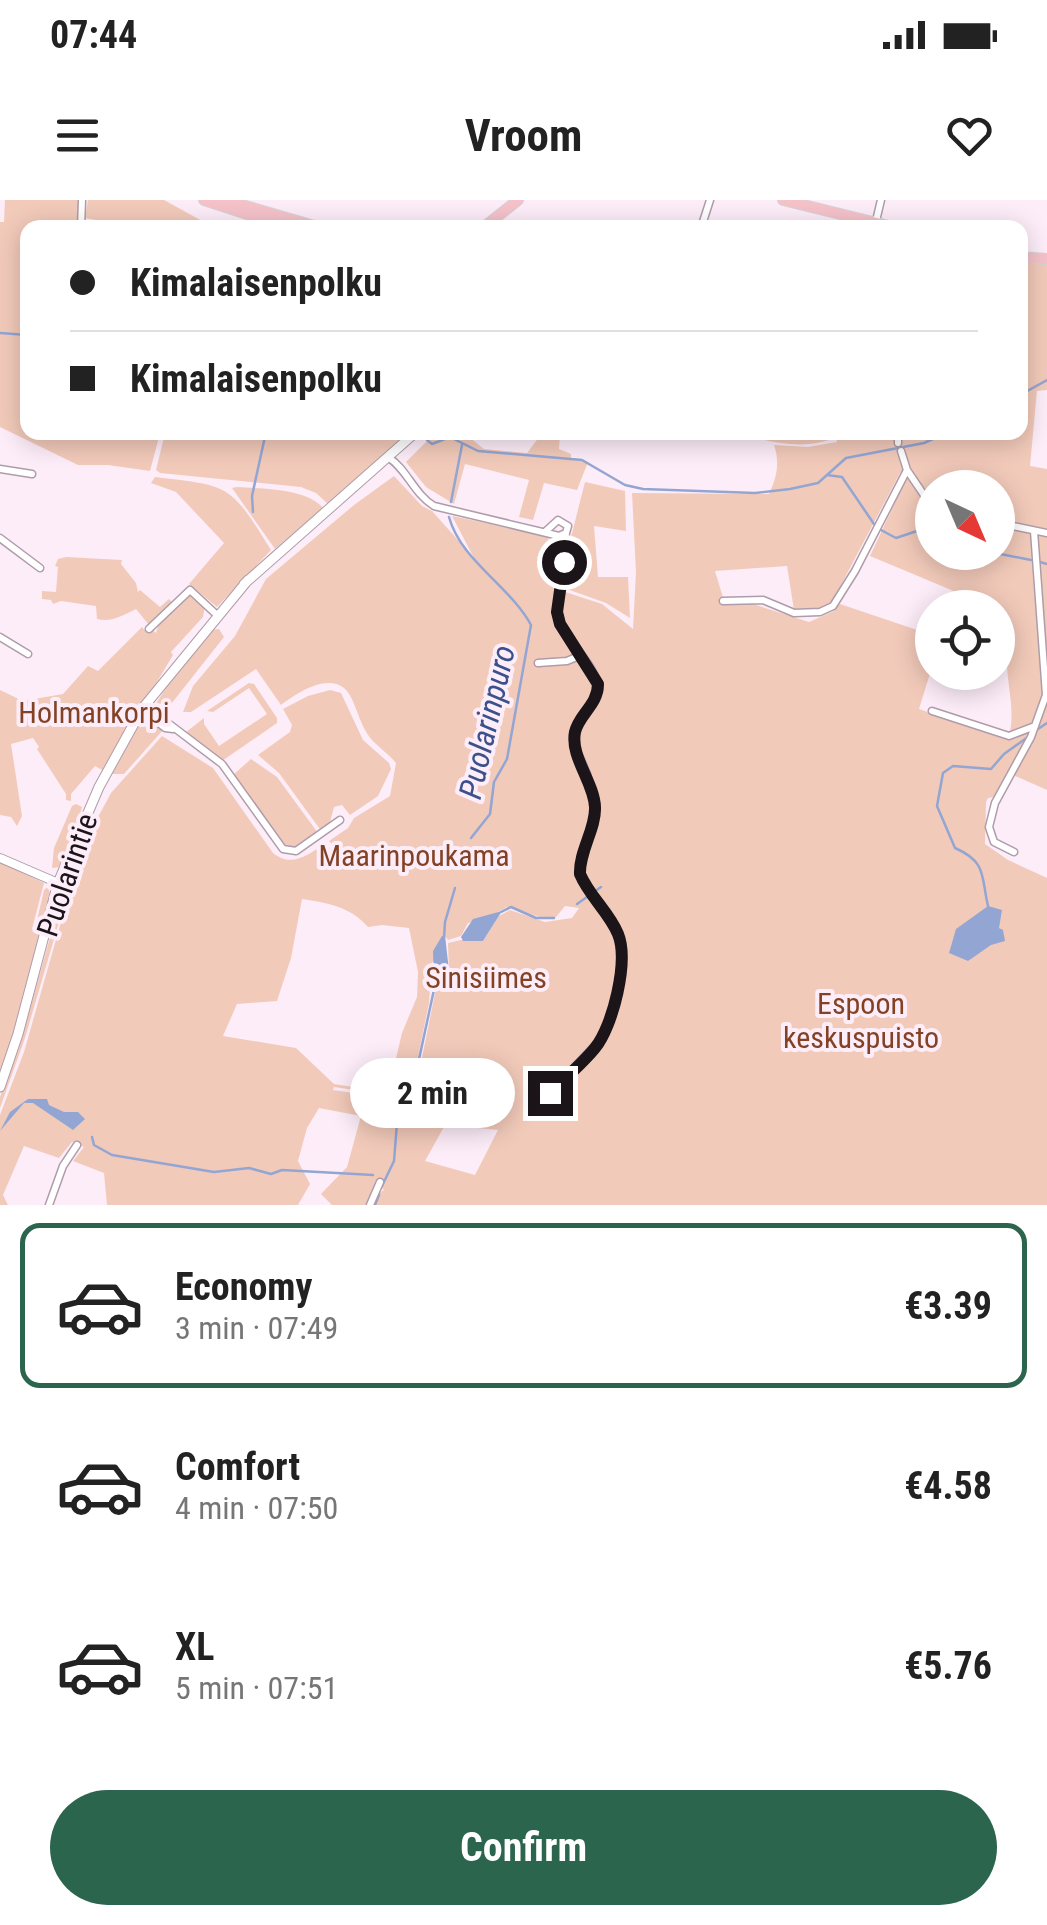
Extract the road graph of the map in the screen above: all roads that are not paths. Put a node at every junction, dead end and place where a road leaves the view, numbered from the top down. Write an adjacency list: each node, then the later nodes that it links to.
1 (204, 200): 5 (main road)
2 (225, 200): 6 (main road)
3 (520, 200): 7 (main road); 8 (main road)
4 (783, 200): 9 (main road)
5 (265, 220)
6 (294, 220)
7 (494, 220)
8 (501, 220)
9 (872, 220)
10 (408, 440): 12 (main road, Puolarintie)
11 (899, 440): 14 (street)
12 (389, 458): 19 (street); 25 (main road, Puolarintie)
13 (0, 468): 15 (street)
14 (907, 470): 16 (street); 24 (street)
15 (32, 474)
16 (915, 482)
17 (1015, 527): 18 (street)
18 (1034, 530): 20 (street); 33 (street)
19 (546, 531): 21 (street); 21 (street)
20 (1047, 533)
21 (566, 534): 29 (street)
22 (0, 538): 23 (street)
23 (40, 568)
24 (724, 601)
25 (216, 614): 26 (street); 31 (main road, Puolarintie)
26 (148, 629)
27 (0, 637): 28 (street)
28 (28, 654)
29 (581, 655): 30 (street); 39 (street)
30 (538, 664)
31 (142, 710): 34 (street); 37 (main road, Puolarintie)
32 (932, 711): 33 (street)
33 (1037, 725): 35 (street)
34 (340, 820)
35 (1014, 852)
36 (0, 858): 37 (street)
37 (58, 883): 38 (main road, Puolarintie)
38 (0, 1086)
39 (541, 1109)
40 (77, 1145): 42 (street)
41 (380, 1182): 43 (street)
42 (49, 1205)
43 (370, 1205)

